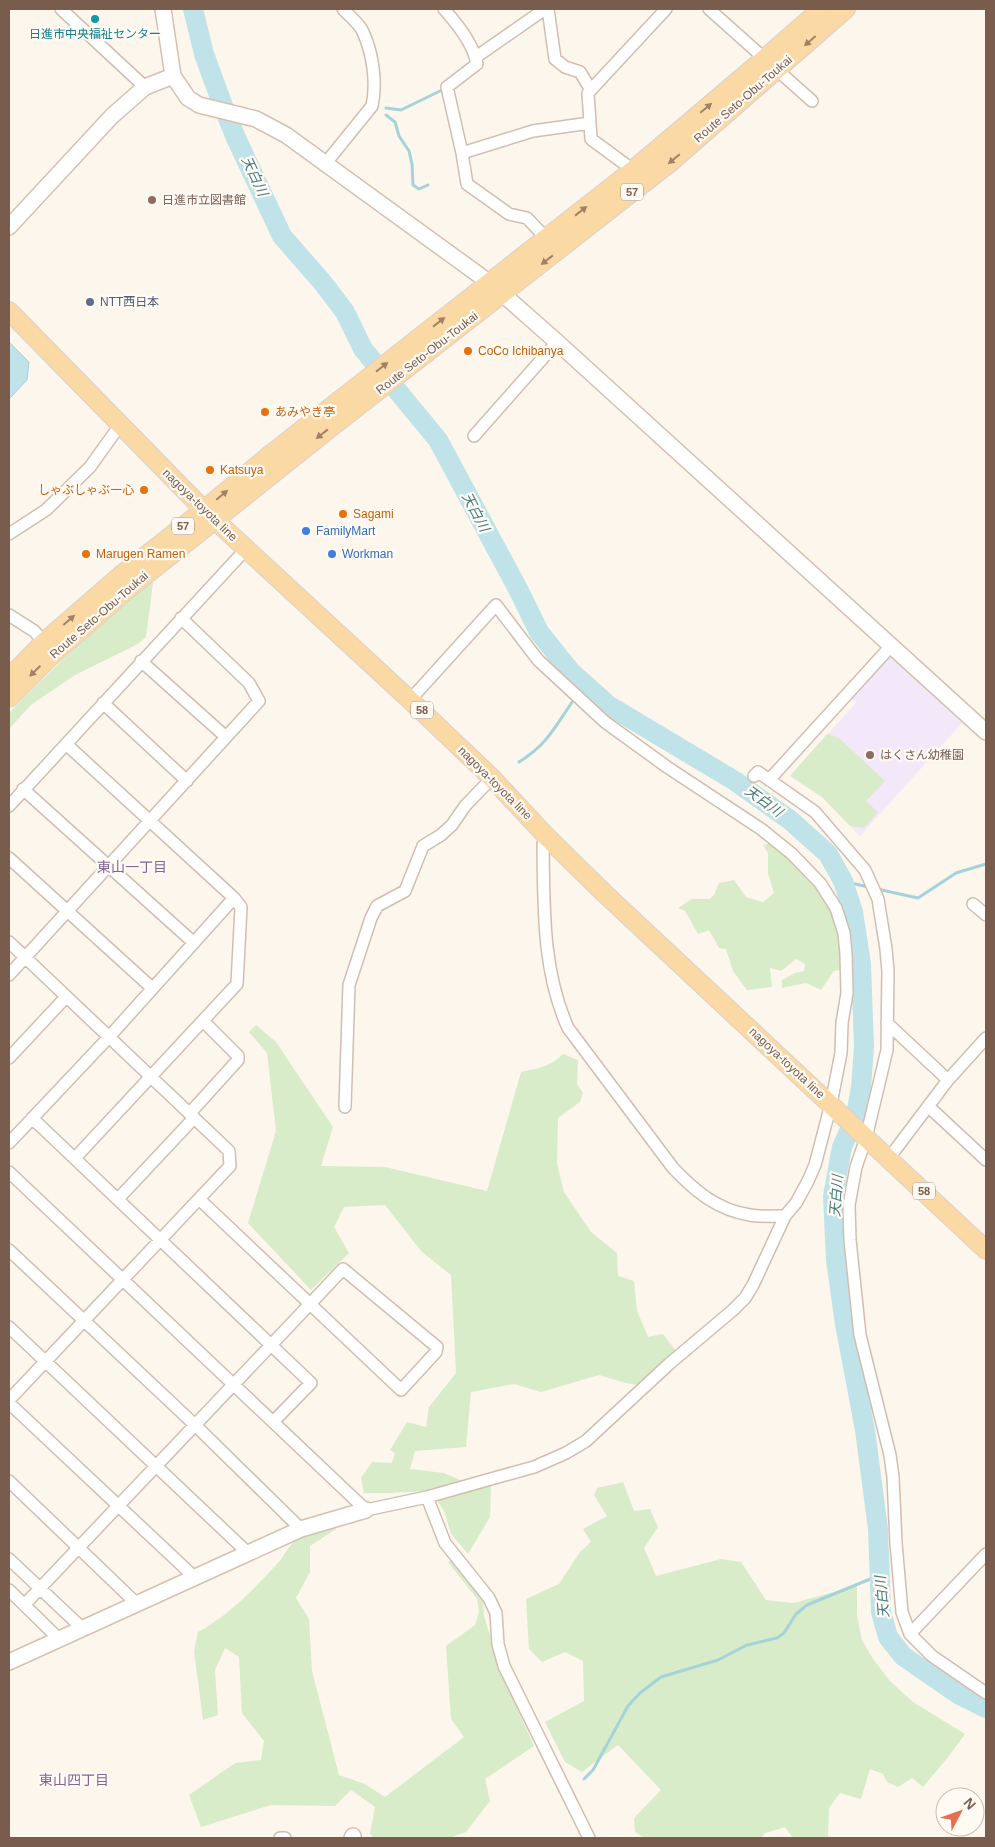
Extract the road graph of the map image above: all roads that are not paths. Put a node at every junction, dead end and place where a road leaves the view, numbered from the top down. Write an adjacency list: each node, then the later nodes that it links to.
1 (61, 9): 13 (street)
2 (163, 9): 12 (street)
3 (343, 9): 18 (street)
4 (444, 9): 10 (street)
5 (547, 9): 10 (street); 14 (street)
6 (666, 9): 14 (street)
7 (709, 9): 11 (street)
8 (821, 9): 11 (main road, Route Seto-Obu-Toukai / 57)
9 (846, 9): 11 (main road, Route Seto-Obu-Toukai / 57, one-way to 11)
10 (476, 57): 17 (street)
11 (770, 65): 15 (street); 19 (main road, Route Seto-Obu-Toukai / 57, one-way to 11); 22 (main road, Route Seto-Obu-Toukai / 57, one-way to 22)
12 (173, 76): 13 (street); 18 (street)
13 (145, 87): 20 (street)
14 (591, 90): 16 (street)
15 (812, 101)
16 (590, 123): 17 (street); 19 (street)
17 (462, 153): 21 (street)
18 (326, 164): 22 (street)
19 (633, 170): 21 (main road, Route Seto-Obu-Toukai / 57, one-way to 19)
20 (9, 227)
21 (546, 238): 22 (main road, Route Seto-Obu-Toukai / 57)
22 (496, 289): 24 (street); 27 (main road, Route Seto-Obu-Toukai / 57)
23 (9, 311): 25 (main road, nagoya-toyota line / 58)
24 (557, 342): 26 (street); 33 (street)
25 (120, 426): 27 (main road, nagoya-toyota line / 58); 28 (street)
26 (474, 436)
27 (209, 514): 29 (main road, nagoya-toyota line / 58); 32 (main road, Route Seto-Obu-Toukai / 57, one-way to 27); 36 (main road, Route Seto-Obu-Toukai / 57, one-way to 36)
28 (9, 534)
29 (246, 549): 31 (street); 37 (main road, nagoya-toyota line / 58)
30 (9, 615): 32 (street)
31 (181, 618): 34 (street); 40 (street)
32 (44, 642): 35 (main road, Route Seto-Obu-Toukai / 57)
33 (891, 646): 39 (street); 44 (street)
34 (141, 661): 38 (street); 40 (street)
35 (10, 676)
36 (9, 698)
37 (410, 700): 43 (main road, nagoya-toyota line / 58); 70 (street)
38 (103, 703): 41 (street); 45 (street)
39 (986, 732)
40 (226, 737): 45 (street)
41 (66, 744): 46 (street); 48 (street)
42 (754, 776): 44 (street)
43 (492, 778): 49 (main road, nagoya-toyota line / 58); 69 (street)
44 (768, 780): 63 (street)
45 (187, 781): 48 (street)
46 (23, 789): 47 (street); 51 (street)
47 (9, 806)
48 (150, 822): 51 (street); 52 (street)
49 (548, 838): 70 (main road, nagoya-toyota line / 58); 82 (street)
50 (9, 858): 54 (street)
51 (108, 867): 54 (street); 57 (street)
52 (234, 898): 57 (street); 62 (street)
53 (973, 904): 55 (street)
54 (67, 911): 58 (street); 60 (street)
55 (986, 915)
56 (9, 942): 58 (street)
57 (194, 943): 60 (street)
58 (25, 958): 59 (street); 61 (street)
59 (9, 975)
60 (152, 988): 64 (street)
61 (66, 997): 64 (street); 66 (street)
62 (203, 1021): 67 (street); 72 (street)
63 (887, 1023): 68 (street); 74 (street)
64 (109, 1037): 67 (street); 73 (street)
65 (986, 1038): 68 (street)
66 (9, 1058)
67 (151, 1078): 72 (street); 76 (street)
68 (948, 1080): 71 (street)
69 (345, 1107)
70 (833, 1107): 74 (main road, nagoya-toyota line / 58); 82 (street)
71 (929, 1107): 77 (street); 78 (street)
72 (192, 1116): 80 (street); 81 (street)
73 (32, 1118): 75 (street); 76 (street)
74 (864, 1136): 77 (main road, nagoya-toyota line / 58); 112 (street)
75 (9, 1143)
76 (75, 1158): 80 (street)
77 (889, 1158): 85 (main road, nagoya-toyota line / 58)
78 (986, 1160)
79 (9, 1172): 86 (street)
80 (118, 1199): 83 (street)
81 (198, 1200): 83 (street); 87 (street)
82 (785, 1216): 98 (street)
83 (160, 1240): 86 (street); 90 (street)
84 (9, 1250): 88 (street)
85 (986, 1250)
86 (122, 1280): 88 (street); 92 (street)
87 (310, 1304): 87 (street); 90 (street)
88 (84, 1321): 91 (street); 95 (street)
89 (9, 1327): 91 (street)
90 (271, 1344): 92 (street); 94 (street)
91 (45, 1361): 93 (street); 96 (street)
92 (233, 1385): 94 (street); 95 (street)
93 (9, 1402): 99 (street)
94 (273, 1422): 100 (street)
95 (195, 1425): 96 (street); 101 (street)
96 (156, 1466): 99 (street); 103 (street)
97 (9, 1481): 102 (street)
98 (427, 1497): 100 (street); 116 (street)
99 (118, 1507): 102 (street); 106 (street)
100 (366, 1510): 101 (street)
101 (301, 1529): 103 (street)
102 (79, 1547): 107 (street); 109 (street)
103 (248, 1553): 106 (street)
104 (986, 1554): 112 (street)
105 (9, 1559): 107 (street)
106 (192, 1578): 109 (street)
107 (40, 1588): 110 (street); 111 (street)
108 (9, 1590): 110 (street)
109 (136, 1603): 111 (street)
110 (24, 1604): 113 (street)
111 (82, 1628): 113 (street)
112 (910, 1634): 115 (street)
113 (59, 1640): 114 (street)
114 (9, 1662)
115 (986, 1693)
116 (586, 1837)
117 (280, 1838): 118 (street)
118 (285, 1838)

